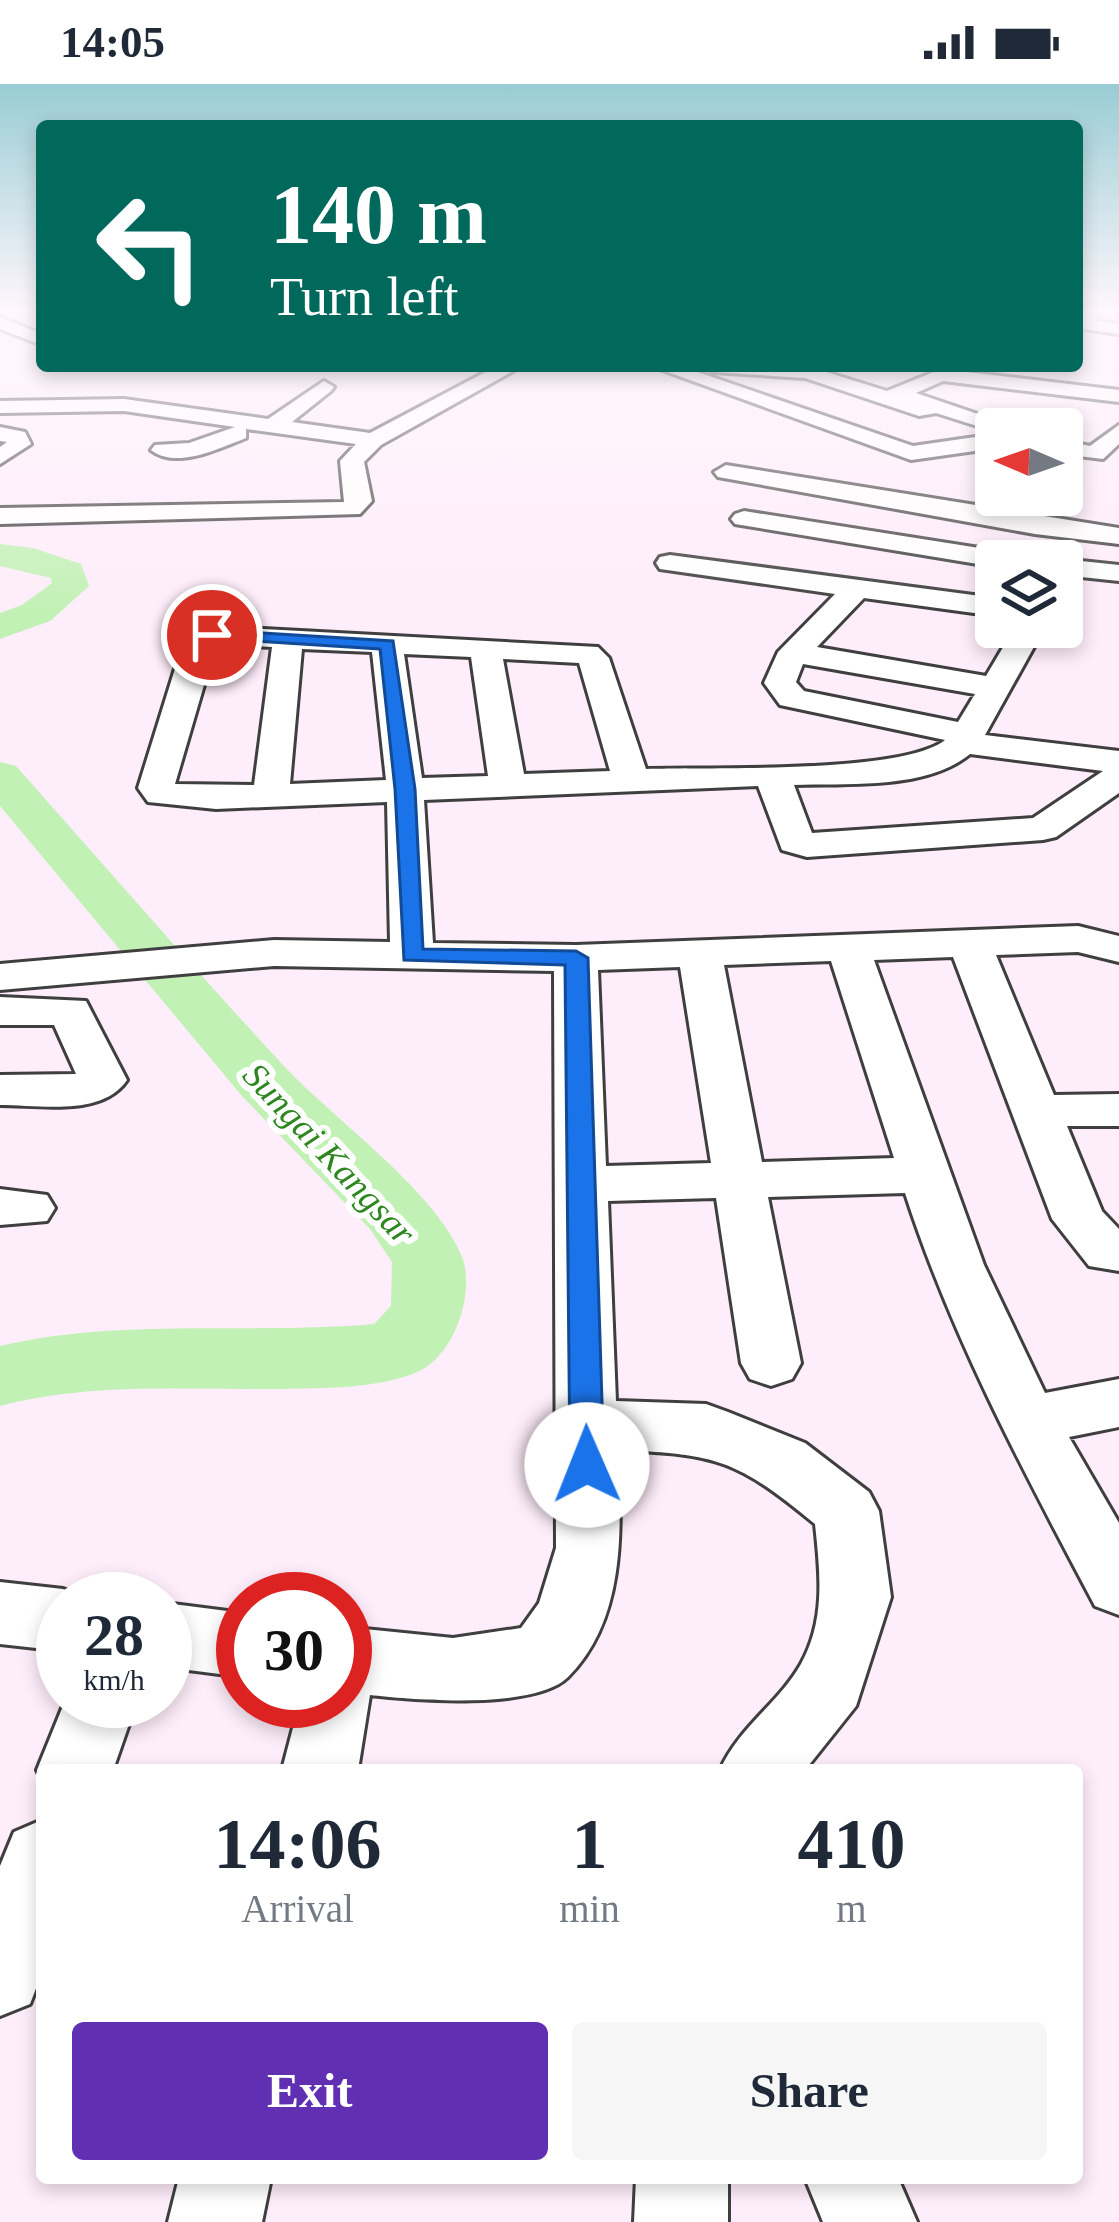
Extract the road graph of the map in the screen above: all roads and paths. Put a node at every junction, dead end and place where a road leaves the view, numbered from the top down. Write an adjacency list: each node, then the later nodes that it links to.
1 (175, 413): 7 (street)
2 (299, 413): 7 (street)
3 (424, 413): 11 (street)
4 (795, 413): 14 (street)
5 (858, 413): 14 (street)
6 (926, 413): 8 (street)
7 (283, 429): 11 (street); 13 (street)
8 (975, 430)
9 (1119, 432): 15 (street)
10 (0, 434): 16 (street)
11 (373, 440): 19 (street)
12 (975, 442): 14 (street)
13 (153, 444)
14 (955, 447)
15 (1083, 451)
16 (0, 458)
17 (726, 472): 23 (street)
18 (212, 476): 19 (street)
19 (225, 514): 20 (street)
20 (0, 516)
21 (1037, 516): 23 (street)
22 (745, 520): 26 (street)
23 (1035, 525): 24 (street); 25 (street)
24 (1119, 536)
25 (1033, 540)
26 (975, 555)
27 (670, 563): 30 (street)
28 (1083, 569): 29 (street)
29 (1119, 573)
30 (859, 586): 31 (street); 37 (street)
31 (940, 598): 32 (street); 38 (street)
32 (975, 604)
33 (288, 639): 34 (street); 47 (street); 47 (street)
34 (387, 644): 35 (street); 46 (street)
35 (485, 648): 44 (street); 45 (street)
36 (1017, 648): 39 (street)
37 (795, 653): 38 (street); 40 (street)
38 (897, 671): 39 (street)
39 (994, 687): 40 (street)
40 (965, 738): 41 (street); 42 (street)
41 (1119, 762)
42 (772, 774): 43 (street); 44 (street)
43 (1119, 776)
44 (631, 779): 45 (street)
45 (508, 785): 46 (street)
46 (405, 789): 47 (street); 52 (street)
47 (271, 796)
48 (1113, 939): 49 (street)
49 (970, 944): 50 (street); 59 (street)
50 (849, 950): 51 (street); 60 (street)
51 (700, 954): 53 (street); 61 (street)
52 (412, 956): 53 (street); 55 (street)
53 (576, 958): 62 (street)
54 (0, 977): 55 (street)
55 (71, 992): 56 (street); 57 (street)
56 (0, 1011)
57 (0, 1090)
58 (1119, 1110): 59 (street)
59 (1036, 1111): 63 (street)
60 (925, 1175): 61 (street); 66 (street)
61 (736, 1180): 62 (street); 64 (street)
62 (581, 1184): 67 (street)
63 (1119, 1252)
64 (771, 1363)
65 (1119, 1403): 66 (street)
66 (1028, 1421): 68 (street)
67 (586, 1424): 71 (street); 76 (street)
68 (1119, 1585)
69 (0, 1613): 70 (street)
70 (36, 1618)
71 (372, 1664)
72 (91, 1728): 74 (street)
73 (330, 1728): 75 (street)
74 (77, 1764)
75 (321, 1764)
76 (763, 1764)
77 (36, 1876): 78 (street)
78 (0, 1974)
79 (224, 2184): 82 (street)
80 (682, 2184): 83 (street)
81 (854, 2184): 84 (street)
82 (215, 2222)
83 (681, 2222)
84 (870, 2222)

